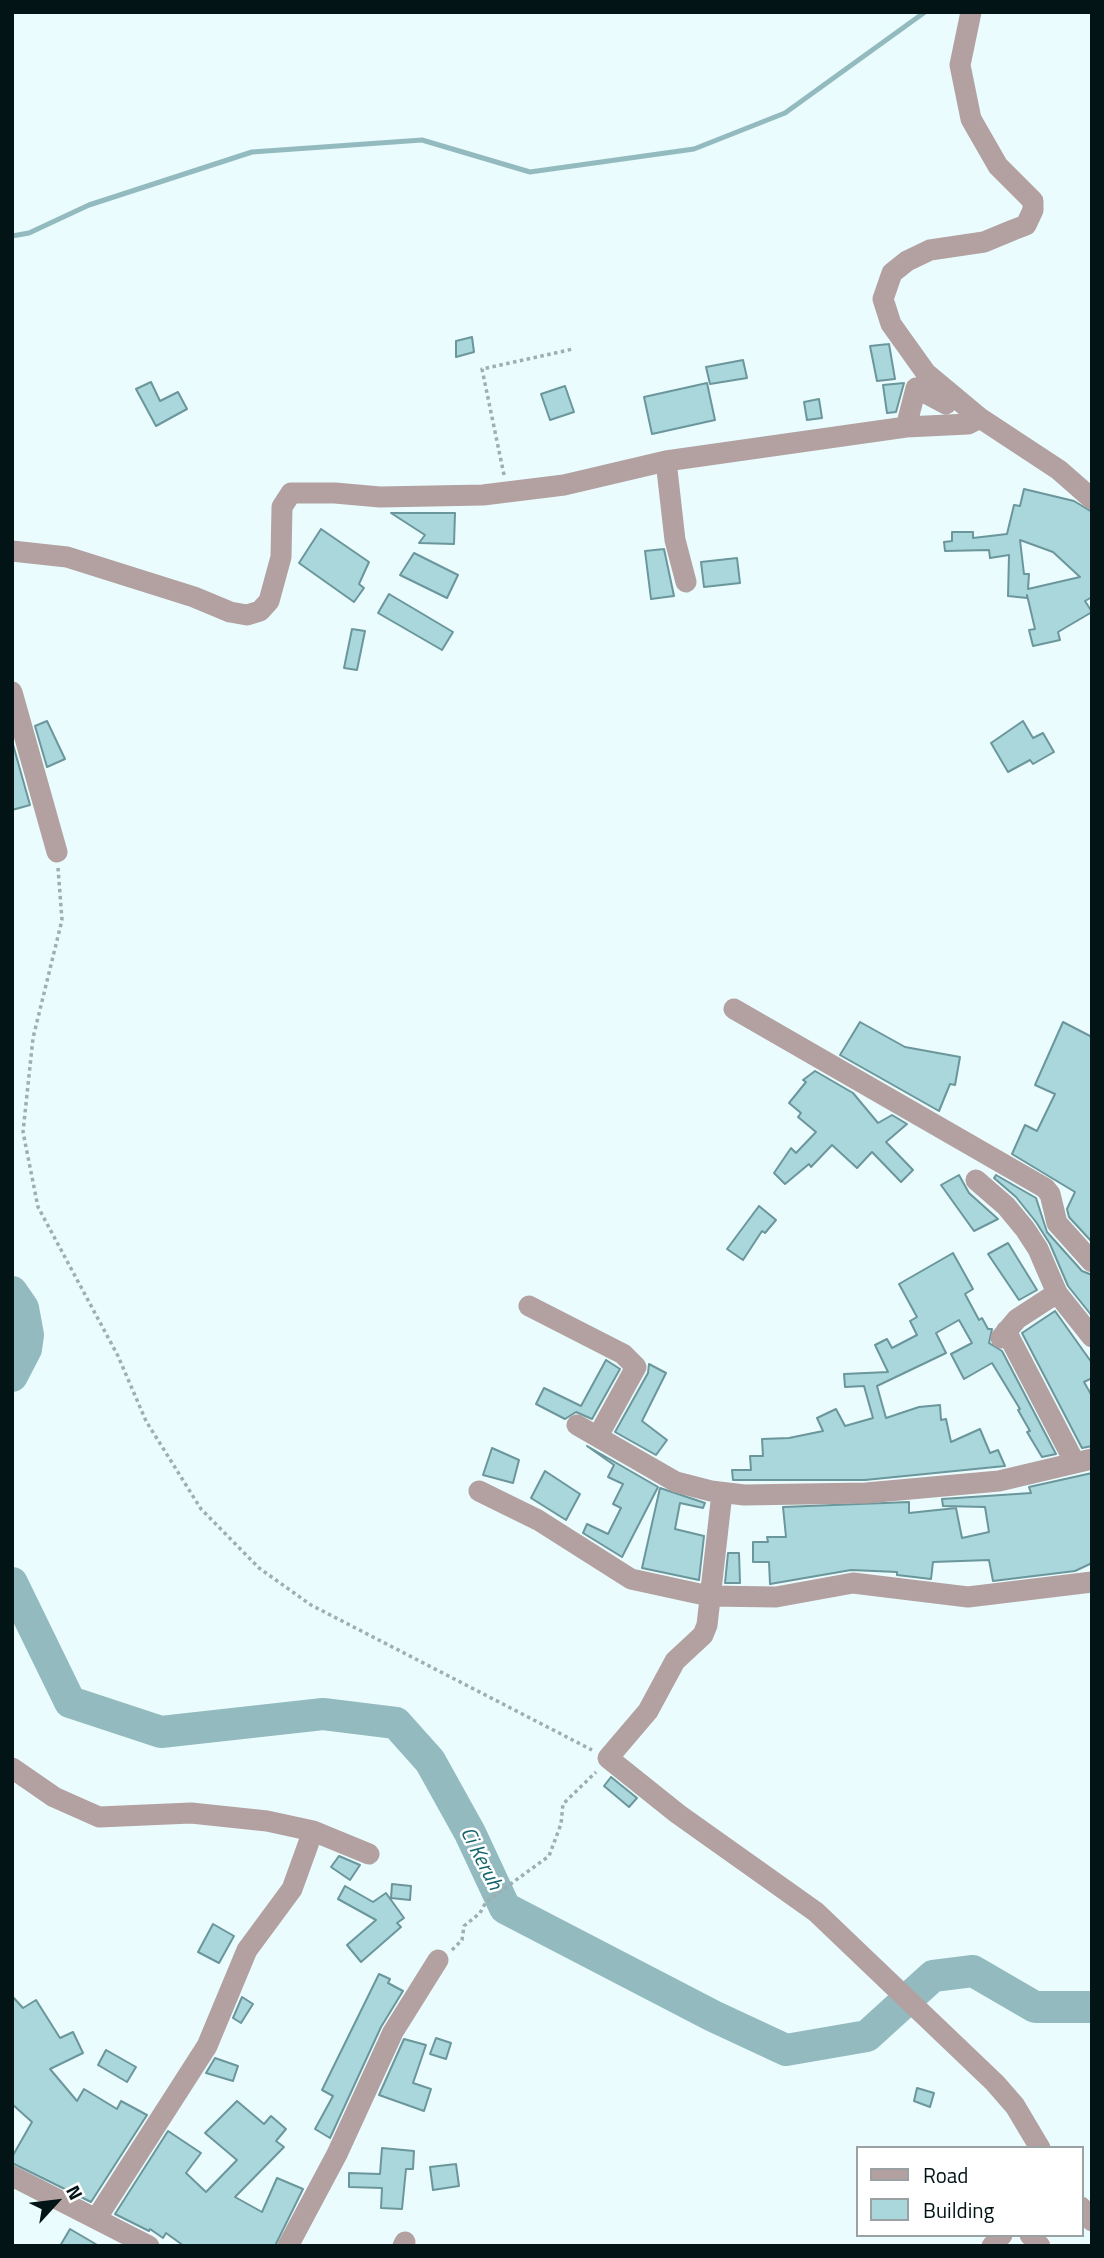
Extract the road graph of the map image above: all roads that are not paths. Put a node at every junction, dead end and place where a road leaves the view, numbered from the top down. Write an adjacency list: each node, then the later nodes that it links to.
1 (971, 12): 2 (street)
2 (980, 418): 3 (street); 6 (street)
3 (952, 426): 4 (street); 4 (street)
4 (906, 427): 5 (street)
5 (666, 461): 7 (street); 8 (street)
6 (1092, 499)
7 (12, 551)
8 (686, 582)
9 (12, 692): 10 (street)
10 (57, 852)
11 (734, 1009): 13 (street)
12 (976, 1180): 14 (street)
13 (1092, 1262)
14 (1056, 1293): 16 (street); 19 (street)
15 (529, 1306): 18 (street)
16 (1092, 1337)
17 (577, 1425): 18 (street)
18 (598, 1436): 21 (street)
19 (1084, 1461): 21 (street)
20 (479, 1491): 23 (street)
21 (722, 1493): 23 (street)
22 (1092, 1582): 23 (street)
23 (709, 1596): 28 (street)
24 (12, 1768): 25 (street)
25 (313, 1831): 26 (street); 30 (street)
26 (369, 1854)
27 (438, 1960): 32 (street)
28 (1039, 2146)
29 (12, 2176): 30 (street)
30 (96, 2219): 31 (street)
31 (149, 2246)
32 (288, 2246)

